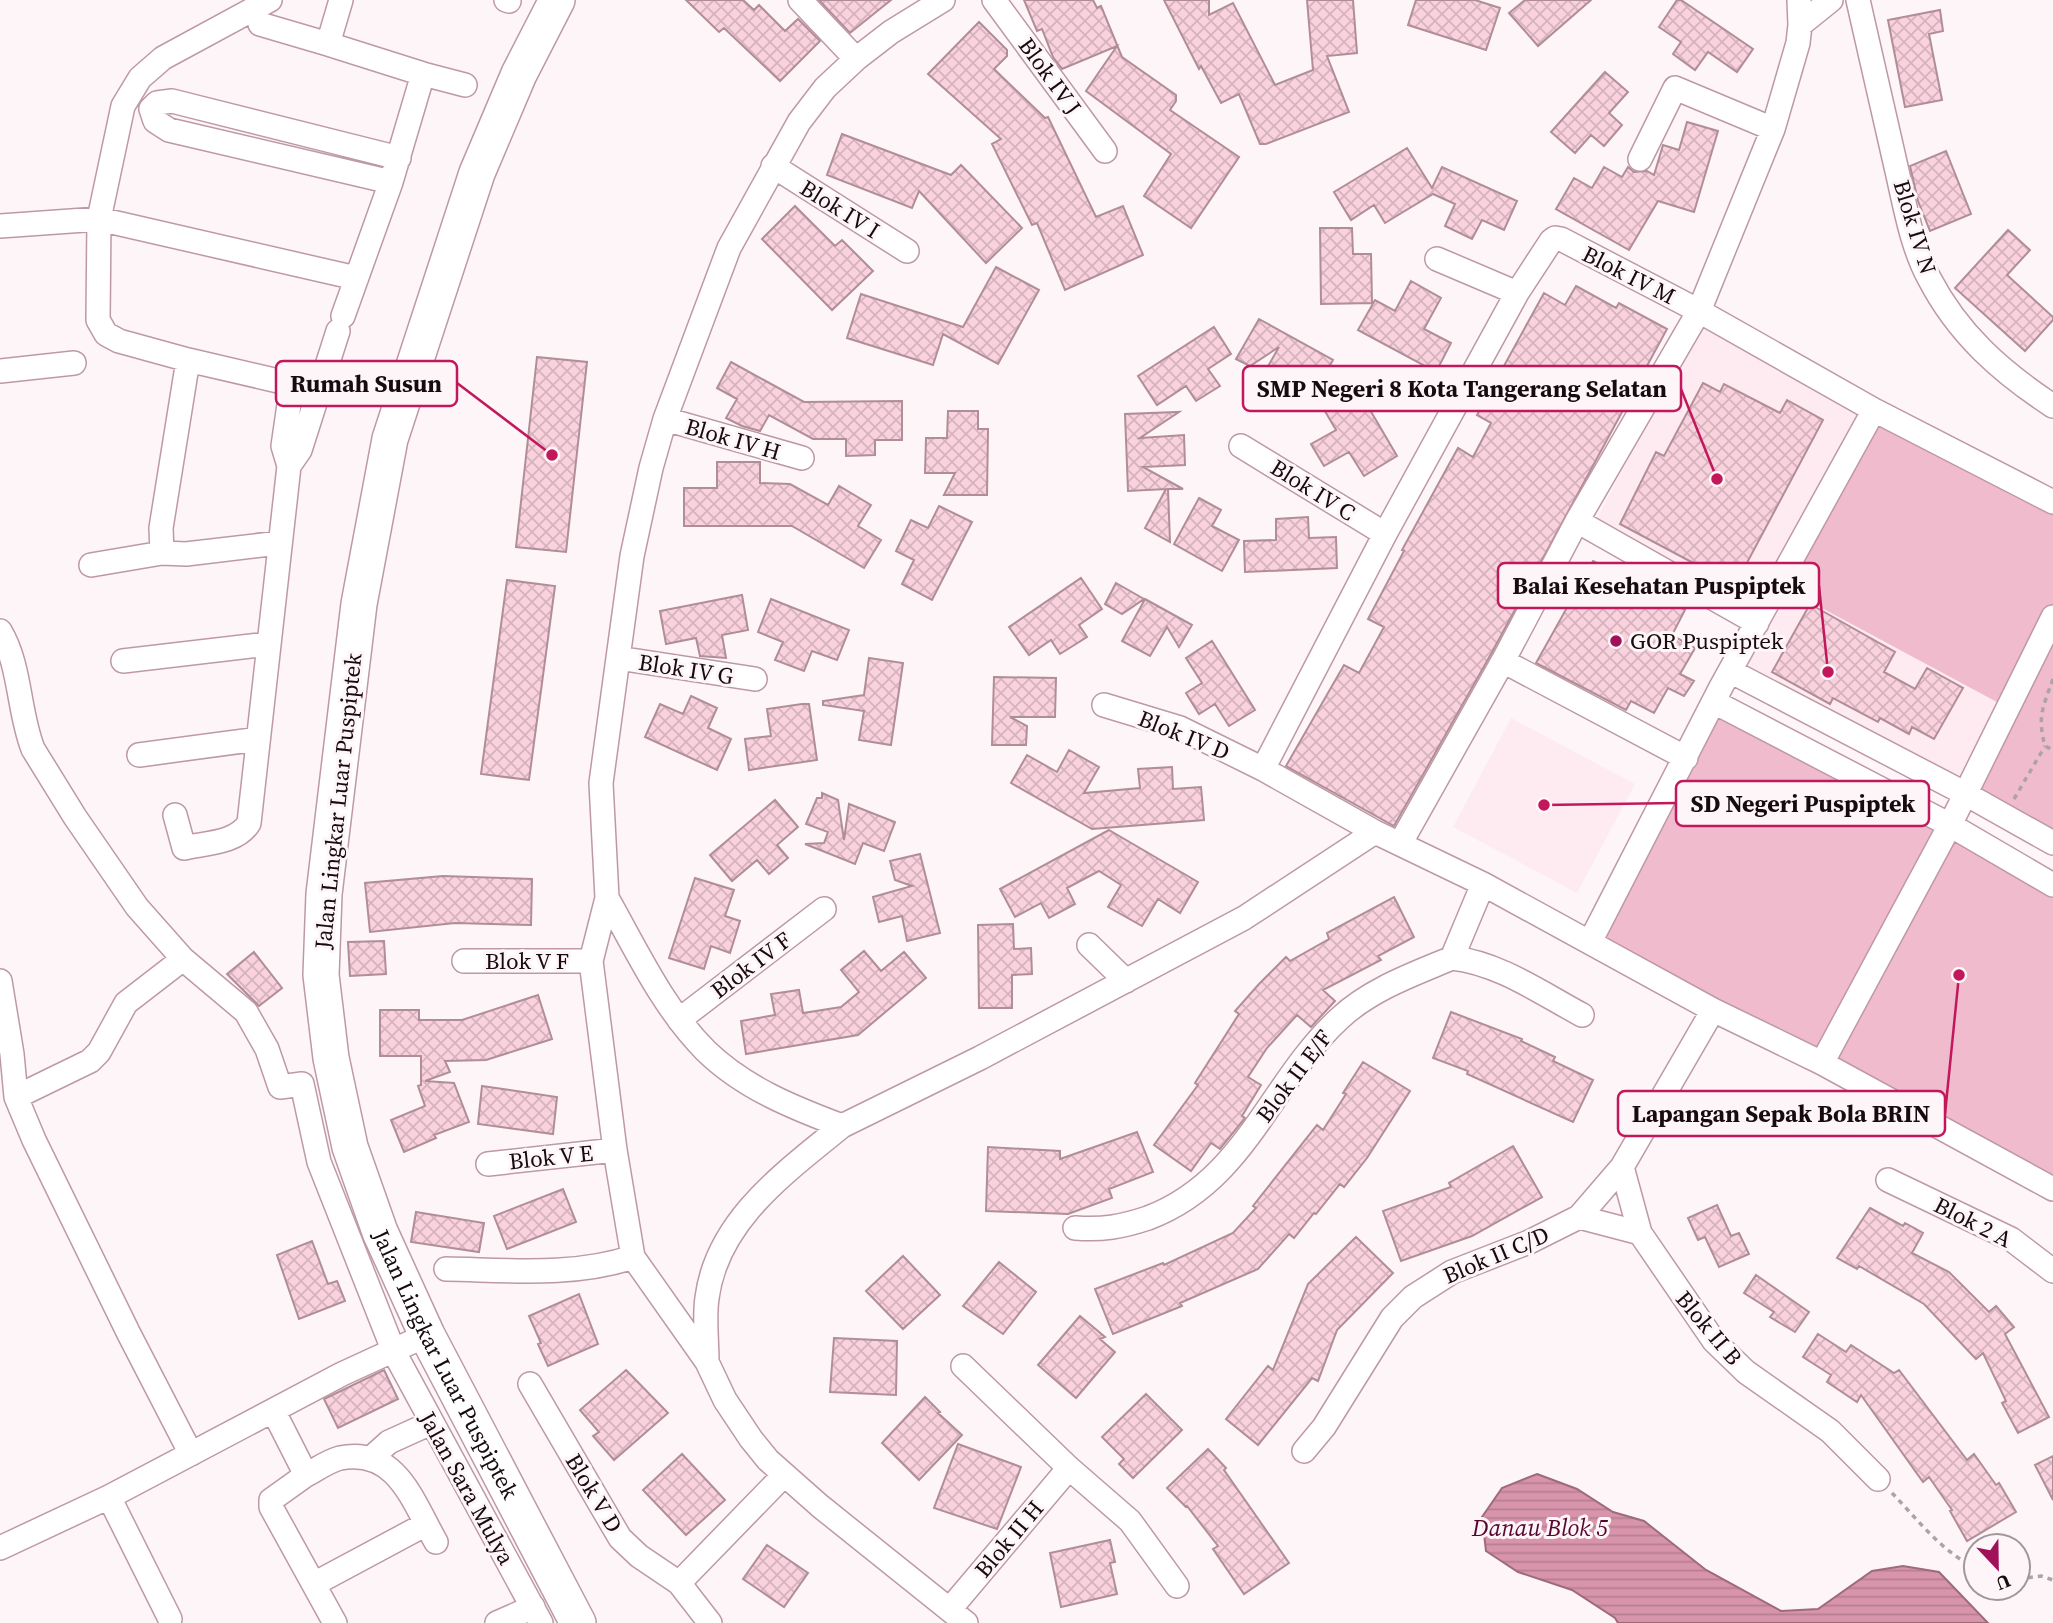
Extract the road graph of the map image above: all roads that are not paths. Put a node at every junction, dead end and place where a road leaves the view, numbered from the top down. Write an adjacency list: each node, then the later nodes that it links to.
1 (270, 0): 22 (street)
2 (341, 0): 12 (street)
3 (557, 0): 96 (main road, Jalan Lingkar Luar Puspiptek)
4 (800, 0): 13 (street)
5 (943, 0): 13 (street)
6 (994, 0): 17 (street, Blok IV J)
7 (1799, 0): 11 (street)
8 (1831, 0): 11 (street)
9 (1858, 0): 34 (street, Blok IV N)
10 (260, 24): 12 (street)
11 (1800, 25): 16 (street)
12 (328, 44): 14 (street)
13 (856, 59): 20 (street)
14 (423, 74): 15 (street); 18 (street)
15 (465, 85)
16 (1773, 129): 19 (street); 28 (street)
17 (1105, 152)
18 (398, 158): 21 (street); 21 (street)
19 (1640, 159)
20 (773, 166): 24 (street, Blok IV I); 36 (street)
21 (391, 182): 26 (street)
22 (99, 219): 23 (street); 26 (street); 29 (street)
23 (0, 226)
24 (907, 251)
25 (1437, 259): 27 (street)
26 (356, 278): 33 (street)
27 (1517, 293): 28 (street, Blok IV M); 42 (street, Blok IV M)
28 (1699, 311): 35 (street); 41 (street, Blok IV M)
29 (188, 360): 32 (street); 44 (street)
30 (74, 363): 31 (street)
31 (0, 371)
32 (292, 384): 33 (street); 39 (street)
33 (317, 390): 39 (street)
34 (2053, 406)
35 (1874, 410): 40 (street); 47 (street)
36 (665, 419): 38 (street, Blok IV H); 50 (street)
37 (1241, 446): 42 (street, Blok IV C)
38 (802, 458)
39 (289, 466): 43 (street)
40 (2053, 502)
41 (1577, 521): 47 (street); 52 (street, Blok IV M)
42 (1385, 534): 60 (street, Blok IV M)
43 (279, 543): 44 (street); 49 (street)
44 (162, 553): 45 (street)
45 (91, 565)
46 (2053, 617): 61 (street)
47 (1756, 623): 53 (street)
48 (0, 631): 74 (street)
49 (268, 644): 51 (street); 57 (street)
50 (618, 658): 54 (street, Blok IV G); 69 (street)
51 (122, 661)
52 (1503, 661): 59 (street); 66 (street, Blok IV M)
53 (1730, 671): 55 (street); 61 (street)
54 (755, 679)
55 (1714, 702): 59 (street); 63 (street)
56 (1104, 705): 60 (street, Blok IV D)
57 (258, 739): 58 (street); 62 (street)
58 (139, 755)
59 (1686, 758): 71 (street)
60 (1263, 769): 64 (street, Blok IV D)
61 (1964, 793): 63 (street); 65 (street)
62 (175, 815)
63 (1950, 825): 68 (street); 82 (street)
64 (1375, 832): 66 (street, Blok IV D); 77 (street)
65 (2053, 843)
66 (1400, 844): 67 (street, Blok IV D)
67 (1483, 884): 71 (street, Blok IV D); 73 (street)
68 (2053, 885)
69 (607, 898): 76 (street); 81 (street)
70 (824, 909): 81 (street, Blok IV F)
71 (1590, 943): 79 (street, Blok IV D)
72 (1090, 945): 77 (street)
73 (1452, 958): 80 (street); 91 (street, Blok II E/F)
74 (183, 959): 83 (street); 97 (street, Jalan Sara Mulya)
75 (464, 961): 76 (street, Blok V F)
76 (591, 961): 85 (street)
77 (1126, 981): 84 (street)
78 (1, 985): 83 (street)
79 (1713, 1010): 82 (street, Blok IV D); 87 (street, Blok II C/D)
80 (1582, 1015)
81 (679, 1020): 84 (street)
82 (1822, 1063): 89 (street, Blok IV D)
83 (16, 1097): 104 (street)
84 (842, 1126): 98 (street)
85 (615, 1150): 86 (street, Blok V E); 93 (street)
86 (488, 1164)
87 (1622, 1167): 90 (street, Blok II C/D); 92 (street, Blok II B)
88 (1888, 1180): 95 (street, Blok 2 A)
89 (2053, 1189)
90 (1579, 1217): 92 (street); 103 (street, Blok II C/D)
91 (1075, 1228)
92 (1640, 1233): 109 (street, Blok II B)
93 (633, 1257): 94 (street); 98 (street)
94 (446, 1269)
95 (2053, 1271)
96 (428, 1335): 97 (street); 120 (main road, Jalan Lingkar Luar Puspiptek)
97 (394, 1352): 101 (street); 102 (street, Jalan Sara Mulya)
98 (707, 1362): 108 (street)
99 (963, 1366): 106 (street)
100 (530, 1384): 112 (street, Blok V D)
101 (274, 1412): 104 (street); 107 (street)
102 (431, 1423): 105 (street); 115 (street, Jalan Sara Mulya)
103 (1304, 1451)
104 (191, 1454): 110 (street)
105 (370, 1459): 107 (street); 113 (street)
106 (1069, 1468): 114 (street); 116 (street, Blok II H)
107 (306, 1475): 113 (street)
108 (784, 1475): 112 (street); 116 (street)
109 (1878, 1479)
110 (109, 1497): 111 (street); 117 (street)
111 (0, 1548)
112 (679, 1583): 121 (street, Blok V D)
113 (314, 1584): 118 (street)
114 (1177, 1586)
115 (537, 1615): 119 (street)
116 (958, 1616)
117 (170, 1619)
118 (335, 1623)
119 (497, 1623)
120 (578, 1623)
121 (710, 1623)

